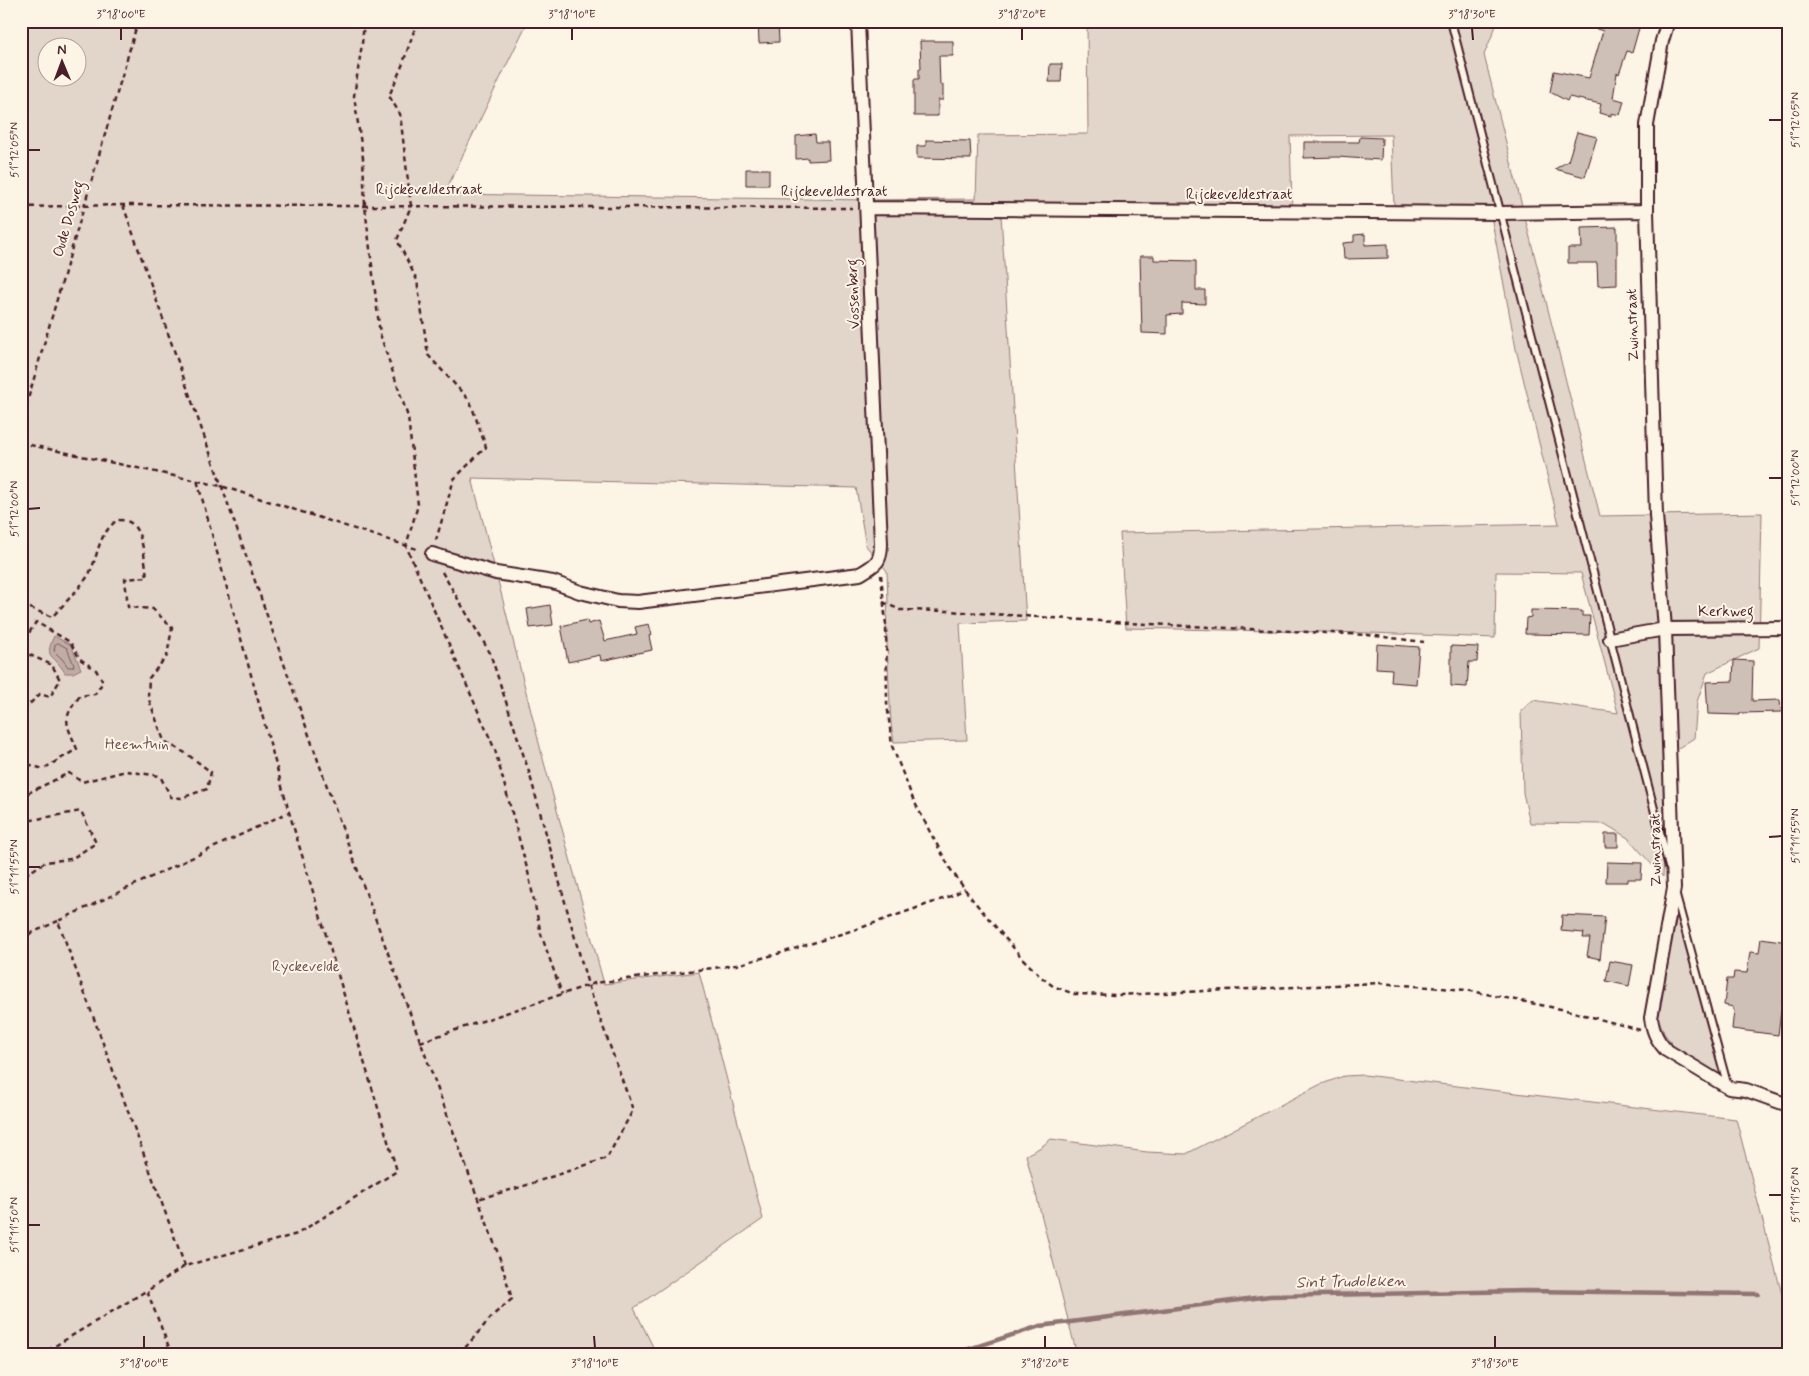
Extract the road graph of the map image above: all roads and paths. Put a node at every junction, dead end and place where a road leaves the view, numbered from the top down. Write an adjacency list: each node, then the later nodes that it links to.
1 (138, 21): 11 (path, Oude Dosweg)
2 (364, 21): 8 (path)
3 (415, 21): 9 (path)
4 (858, 21): 12 (street, Vossenberg)
5 (1451, 21): 14 (lane)
6 (1668, 21): 13 (street, Zwinstraat)
7 (122, 205): 8 (path, Rijckeveldestraat); 11 (path, Rijckeveldestraat); 18 (path)
8 (365, 206): 9 (path, Rijckeveldestraat); 19 (path)
9 (410, 206): 12 (path, Rijckeveldestraat); 20 (path)
10 (21, 207): 11 (path, Rijckeveldestraat)
11 (84, 207): 15 (path, Oude Dosweg)
12 (866, 208): 14 (street, Rijckeveldestraat); 21 (street, Vossenberg)
13 (1647, 211): 14 (street, Rijckeveldestraat); 25 (street, Zwinstraat)
14 (1501, 213): 27 (lane)
15 (21, 423)
16 (21, 443): 17 (path)
17 (197, 479): 18 (path); 33 (path)
18 (221, 486): 19 (path); 43 (path)
19 (406, 546): 20 (path); 41 (path)
20 (432, 554): 21 (street); 40 (path)
21 (876, 564): 22 (path)
22 (883, 602): 28 (path); 37 (path)
23 (21, 608): 32 (path)
24 (1788, 628): 25 (street, Kerkweg)
25 (1665, 629): 27 (street); 36 (street, Zwinstraat)
26 (21, 630): 31 (path)
27 (1610, 639): 36 (lane)
28 (1424, 642)
29 (21, 651): 30 (path)
30 (21, 712)
31 (21, 762)
32 (21, 794)
33 (289, 812): 38 (path); 47 (path)
34 (21, 822): 35 (path)
35 (21, 875)
36 (1674, 888): 42 (street, Zwinstraat); 44 (lane)
37 (965, 889): 40 (path); 42 (path)
38 (58, 922): 39 (path); 47 (path)
39 (21, 938)
40 (588, 985): 41 (path); 46 (path)
41 (562, 994): 43 (path)
42 (1653, 1033): 44 (street)
43 (420, 1042): 46 (path)
44 (1729, 1088): 45 (street)
45 (1788, 1105)
46 (478, 1198): 51 (path)
47 (185, 1266): 48 (path)
48 (146, 1291): 49 (path); 50 (path)
49 (40, 1355)
50 (172, 1355)
51 (459, 1355)

